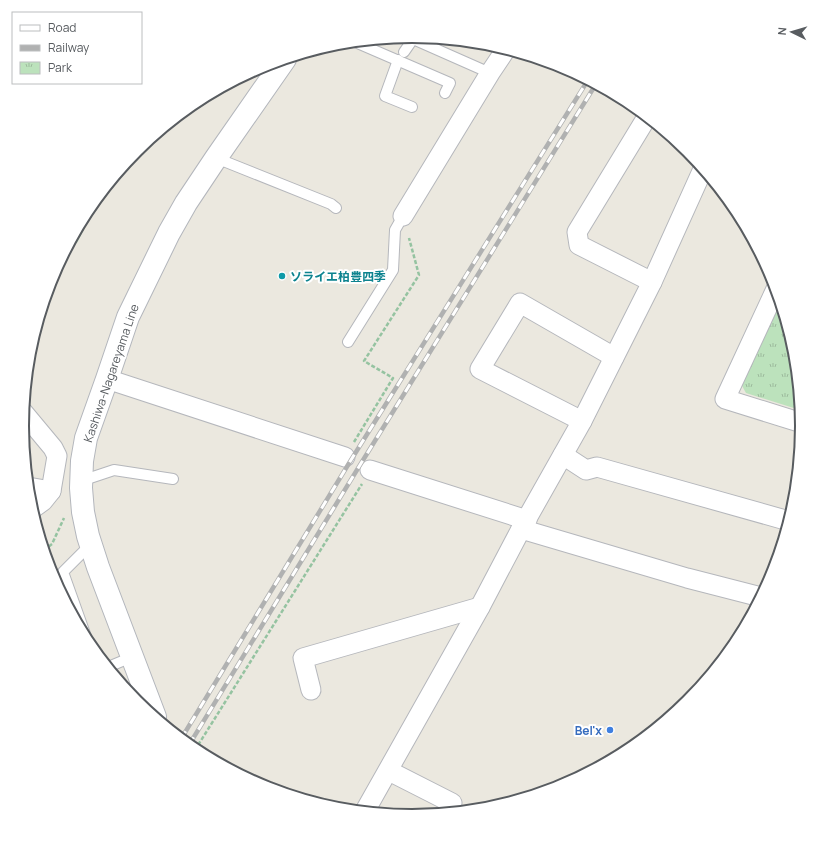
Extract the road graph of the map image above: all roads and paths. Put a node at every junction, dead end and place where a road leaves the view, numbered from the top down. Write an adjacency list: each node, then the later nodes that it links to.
1 (410, 43): 5 (lane)
2 (423, 43): 7 (lane)
3 (367, 46): 5 (lane)
4 (503, 54): 7 (street)
5 (401, 56): 8 (lane); 9 (lane)
6 (274, 68): 11 (main road, Kashiwa-Nagareyama Line)
7 (490, 73): 14 (street)
8 (445, 93)
9 (412, 107)
10 (644, 121): 15 (street)
11 (216, 158): 13 (lane); 19 (main road, Kashiwa-Nagareyama Line)
12 (701, 174): 15 (street)
13 (336, 208)
14 (403, 216): 17 (lane); 25 (path)
15 (652, 282): 18 (street)
16 (773, 296): 22 (street)
17 (348, 342)
18 (614, 356): 21 (street); 21 (street)
19 (107, 379): 25 (street); 27 (main road, Kashiwa-Nagareyama Line)
20 (29, 420): 24 (street)
21 (582, 421): 23 (street)
22 (795, 421)
23 (563, 455): 32 (street); 33 (street)
24 (57, 456): 27 (street); 30 (street)
25 (345, 457)
26 (370, 470): 33 (street); 42 (path)
27 (82, 471): 28 (lane); 34 (main road, Kashiwa-Nagareyama Line)
28 (173, 479)
29 (34, 488): 30 (street)
30 (51, 491): 31 (street)
31 (37, 506)
32 (783, 519)
33 (524, 524): 35 (street); 36 (street)
34 (91, 544): 37 (lane); 38 (main road, Kashiwa-Nagareyama Line)
35 (756, 596)
36 (480, 607): 40 (street); 43 (street)
37 (77, 612)
38 (132, 657): 39 (lane); 41 (main road, Kashiwa-Nagareyama Line)
39 (113, 665)
40 (311, 690)
41 (150, 705)
42 (199, 744)
43 (388, 771): 44 (street); 45 (street)
44 (368, 806)
45 (454, 807)

